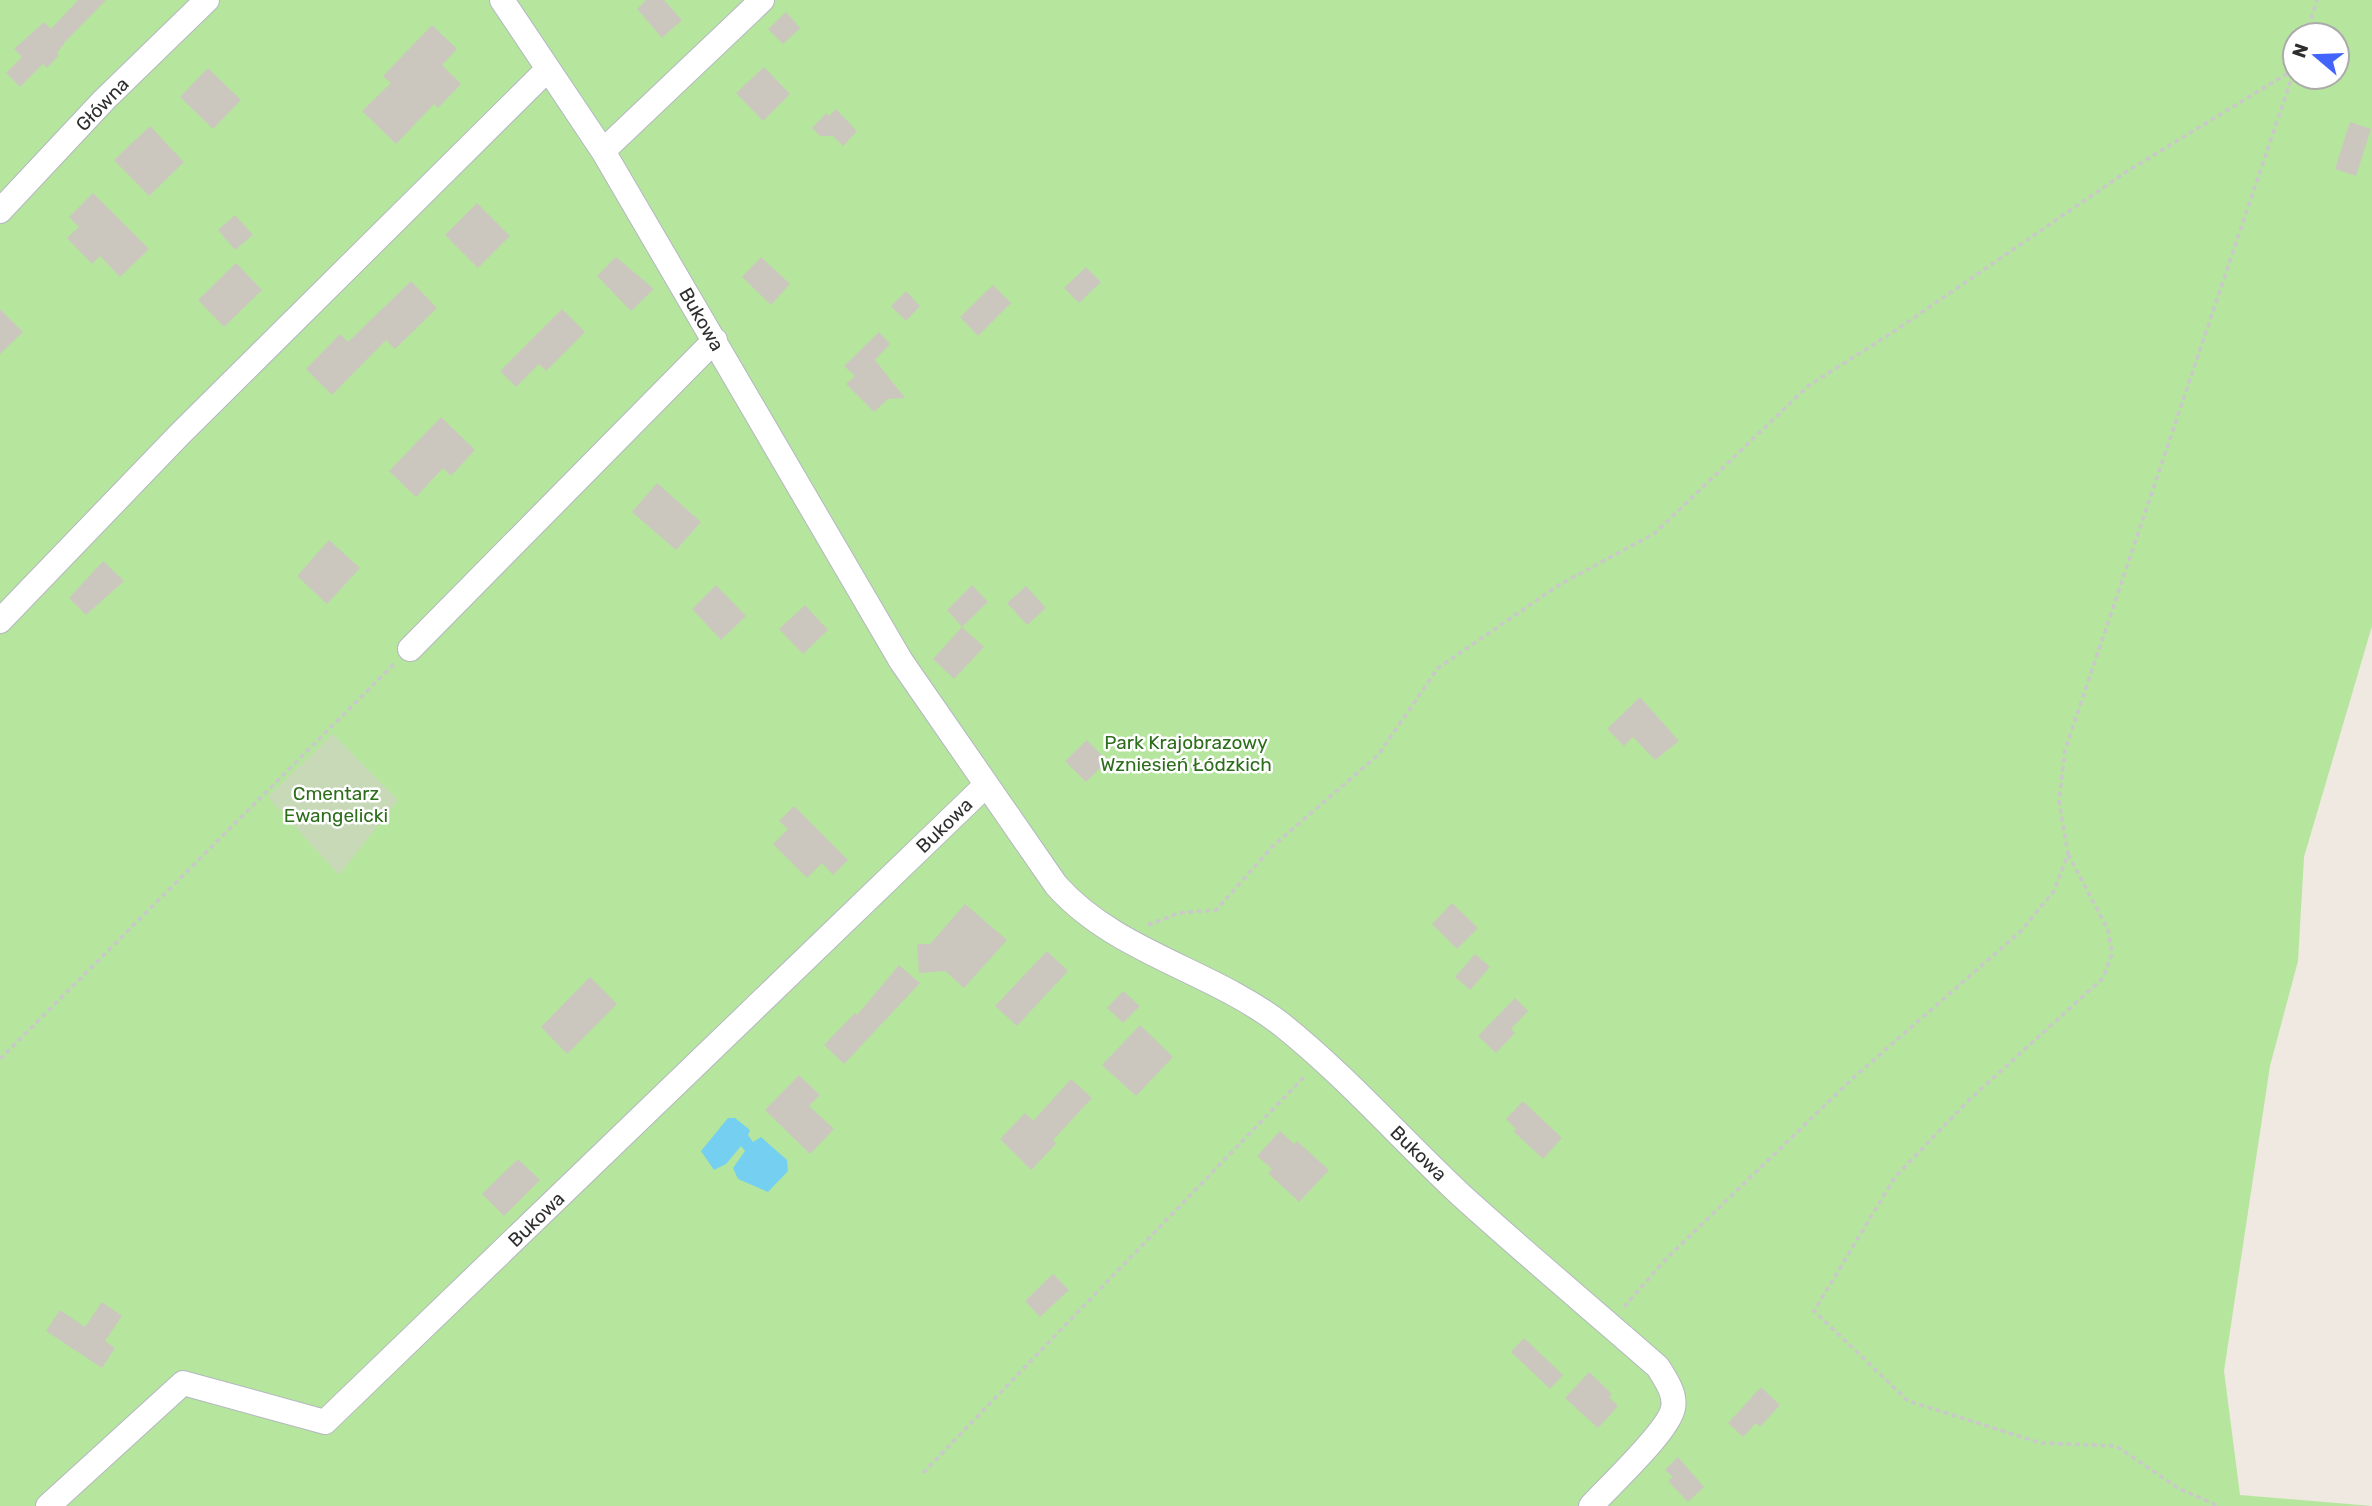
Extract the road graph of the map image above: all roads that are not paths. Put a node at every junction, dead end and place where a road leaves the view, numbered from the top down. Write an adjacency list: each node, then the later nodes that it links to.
1 (207, 0): 6 (street, Główna)
2 (502, 0): 4 (street, Bukowa)
3 (762, 0): 5 (street)
4 (548, 69): 5 (street, Bukowa); 8 (street)
5 (603, 151): 7 (street, Bukowa)
6 (0, 211)
7 (715, 340): 9 (street); 10 (street, Bukowa)
8 (0, 621)
9 (410, 649)
10 (985, 786): 11 (street, Bukowa); 12 (street, Bukowa)
11 (48, 1506)
12 (1591, 1506)

